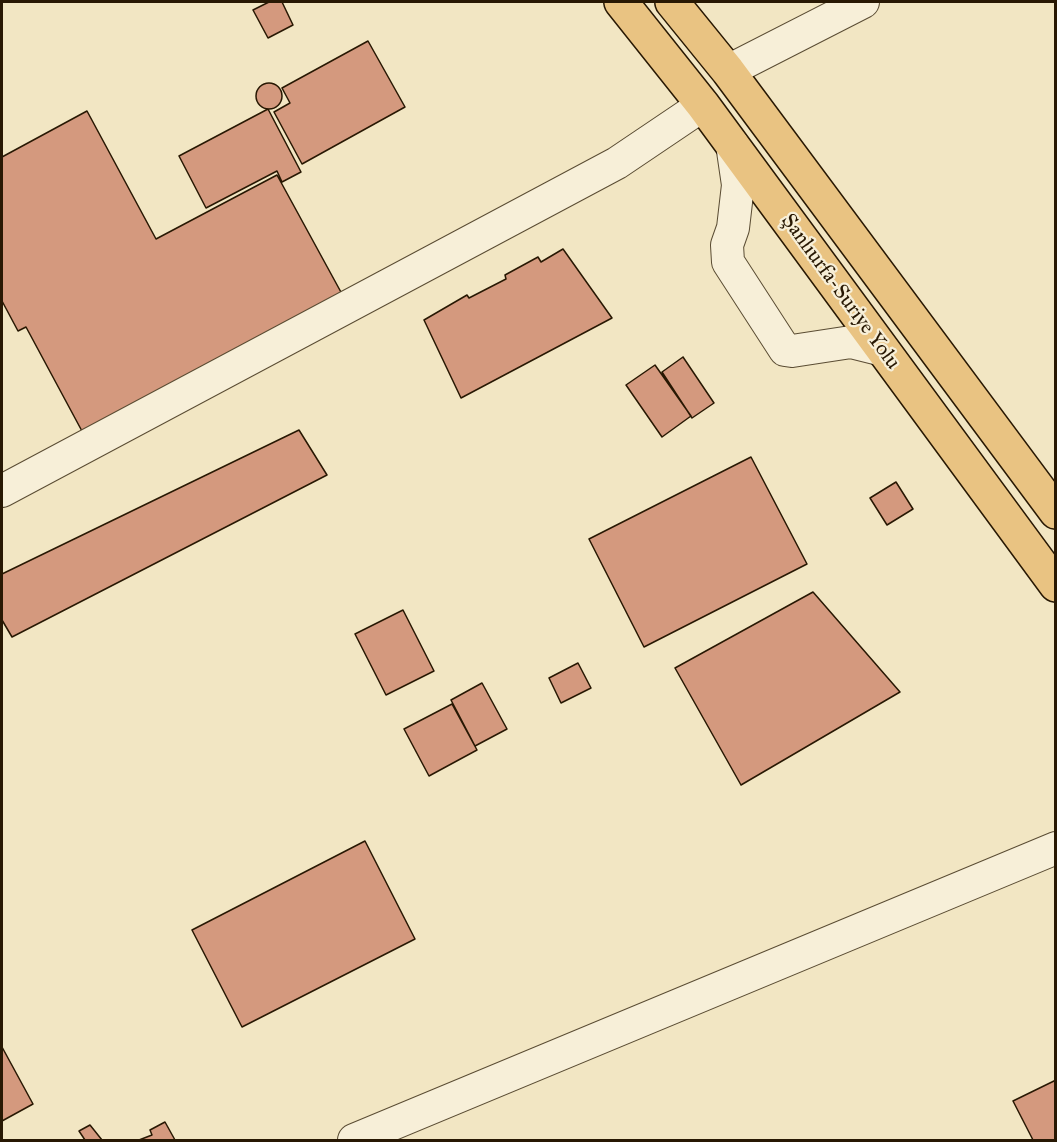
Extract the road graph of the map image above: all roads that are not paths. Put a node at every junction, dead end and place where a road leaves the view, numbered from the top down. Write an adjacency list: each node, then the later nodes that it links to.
1 (621, 2): 5 (highway, Şanlıurfa-Suriye Yolu)
2 (672, 2): 4 (highway, Şanlıurfa-Suriye Yolu)
3 (862, 2): 4 (street)
4 (728, 71): 9 (highway, Şanlıurfa-Suriye Yolu)
5 (703, 105): 6 (highway, Şanlıurfa-Suriye Yolu); 8 (street)
6 (732, 144): 7 (highway, Şanlıurfa-Suriye Yolu); 7 (street)
7 (883, 350): 10 (highway, Şanlıurfa-Suriye Yolu)
8 (2, 491)
9 (1056, 512)
10 (1056, 585)
11 (1056, 848): 12 (street)
12 (354, 1140)

